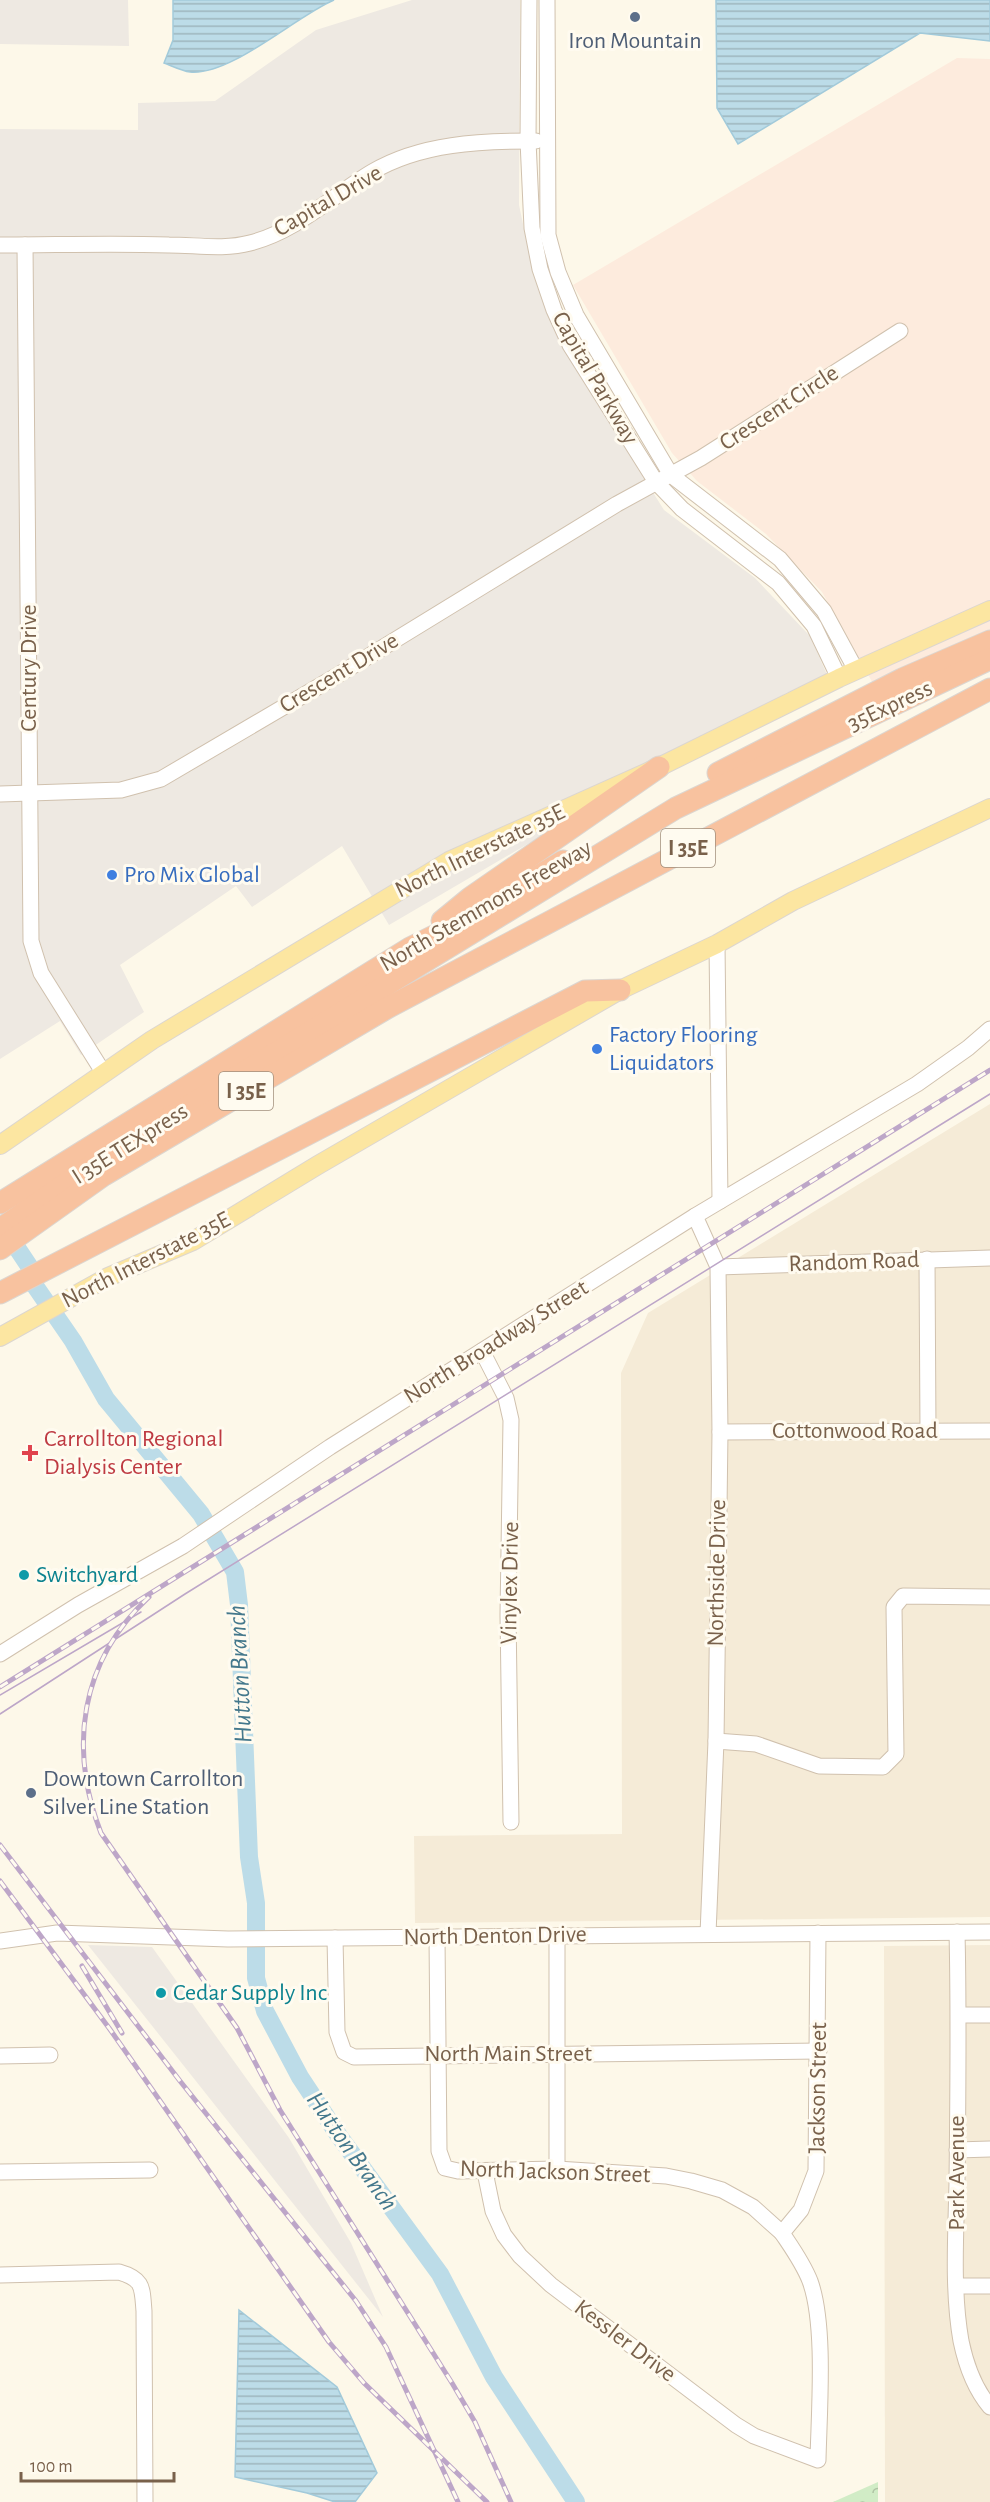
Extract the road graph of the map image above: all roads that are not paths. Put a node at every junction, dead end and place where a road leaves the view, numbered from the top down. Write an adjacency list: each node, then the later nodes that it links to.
1 (529, 0): 3 (street, Capital Parkway)
2 (547, 0): 4 (street, Capital Parkway)
3 (528, 141): 4 (street, Capital Drive); 6 (street, Capital Drive); 9 (street, Capital Parkway)
4 (546, 141): 8 (street, Capital Parkway)
5 (0, 245): 6 (street, Capital Drive)
6 (25, 245): 19 (street, Century Drive)
7 (900, 331): 8 (street, Crescent Circle)
8 (671, 475): 9 (street, Crescent Circle); 13 (street, Capital Parkway)
9 (656, 482): 14 (street, Capital Parkway); 19 (street, Crescent Drive)
10 (990, 610): 13 (main road, North Interstate 35E)
11 (990, 641): 22 (highway, North Stemmons Freeway / I 35E)
12 (990, 659): 16 (highway, 35Express)
13 (856, 670): 14 (main road, North Interstate 35E)
14 (839, 678): 17 (main road, North Interstate 35E)
15 (990, 689): 27 (highway, North Stemmons Freeway / I 35E)
16 (790, 754): 27 (highway, I 35E TEXpress)
17 (659, 767): 22 (highway); 25 (main road, North Interstate 35E)
18 (0, 794): 19 (street, Crescent Drive)
19 (30, 794): 25 (street, Century Drive)
20 (990, 808): 21 (main road, North Interstate 35E)
21 (717, 944): 23 (main road, North Interstate 35E); 28 (street)
22 (410, 948): 27 (highway, North Stemmons Freeway / I 35E)
23 (620, 990): 36 (highway); 37 (main road, North Interstate 35E)
24 (990, 1029): 28 (street, North Broadway Street)
25 (103, 1072): 26 (main road, North Interstate 35E)
26 (0, 1145)
27 (97, 1161): 29 (highway, North Stemmons Freeway / I 35E); 31 (highway, I 35E TEXpress); 32 (highway, North Stemmons Freeway / I 35E)
28 (720, 1201): 30 (street, North Broadway Street)
29 (0, 1203)
30 (695, 1216): 35 (street, Northside Drive); 38 (street, North Broadway Street)
31 (0, 1228)
32 (0, 1249)
33 (990, 1258): 34 (street, Random Road)
34 (927, 1259): 35 (street, Random Road); 40 (street)
35 (718, 1267): 39 (street, Northside Drive)
36 (0, 1293)
37 (0, 1337)
38 (482, 1351): 43 (street, North Broadway Street); 45 (street, Vinylex Drive)
39 (720, 1431): 40 (street, Cottonwood Road); 44 (street, Northside Drive)
40 (927, 1431): 41 (street, Cottonwood Road)
41 (990, 1431)
42 (990, 1597): 44 (street)
43 (0, 1654)
44 (716, 1741): 48 (street, Northside Drive)
45 (511, 1822)
46 (957, 1932): 47 (street, North Denton Drive); 49 (street, North Denton Drive); 55 (street, Park Avenue)
47 (990, 1932)
48 (708, 1934): 49 (street, North Denton Drive); 50 (street, North Denton Drive)
49 (818, 1934): 56 (street, Jackson Street)
50 (557, 1936): 51 (street, North Denton Drive); 58 (street)
51 (437, 1937): 52 (street, North Denton Drive); 57 (street)
52 (335, 1938): 53 (street, North Denton Drive); 57 (street, North Main Street)
53 (0, 1941)
54 (990, 2014): 55 (street)
55 (959, 2015): 62 (street, Park Avenue)
56 (819, 2051): 58 (street, North Main Street); 67 (street, Jackson Street)
57 (440, 2054): 58 (street, North Main Street); 66 (street, North Jackson Street)
58 (555, 2054): 63 (street)
59 (50, 2055): 60 (street)
60 (0, 2056)
61 (990, 2149): 62 (street)
62 (957, 2150): 69 (street, Park Avenue)
63 (557, 2169): 66 (street, North Jackson Street); 67 (street, North Jackson Street)
64 (150, 2170): 65 (street)
65 (0, 2172)
66 (485, 2172): 67 (street, Kessler Drive)
67 (782, 2233)
68 (0, 2275): 72 (street)
69 (958, 2286): 70 (street); 71 (street, Park Avenue)
70 (990, 2286)
71 (990, 2407)
72 (145, 2502)

